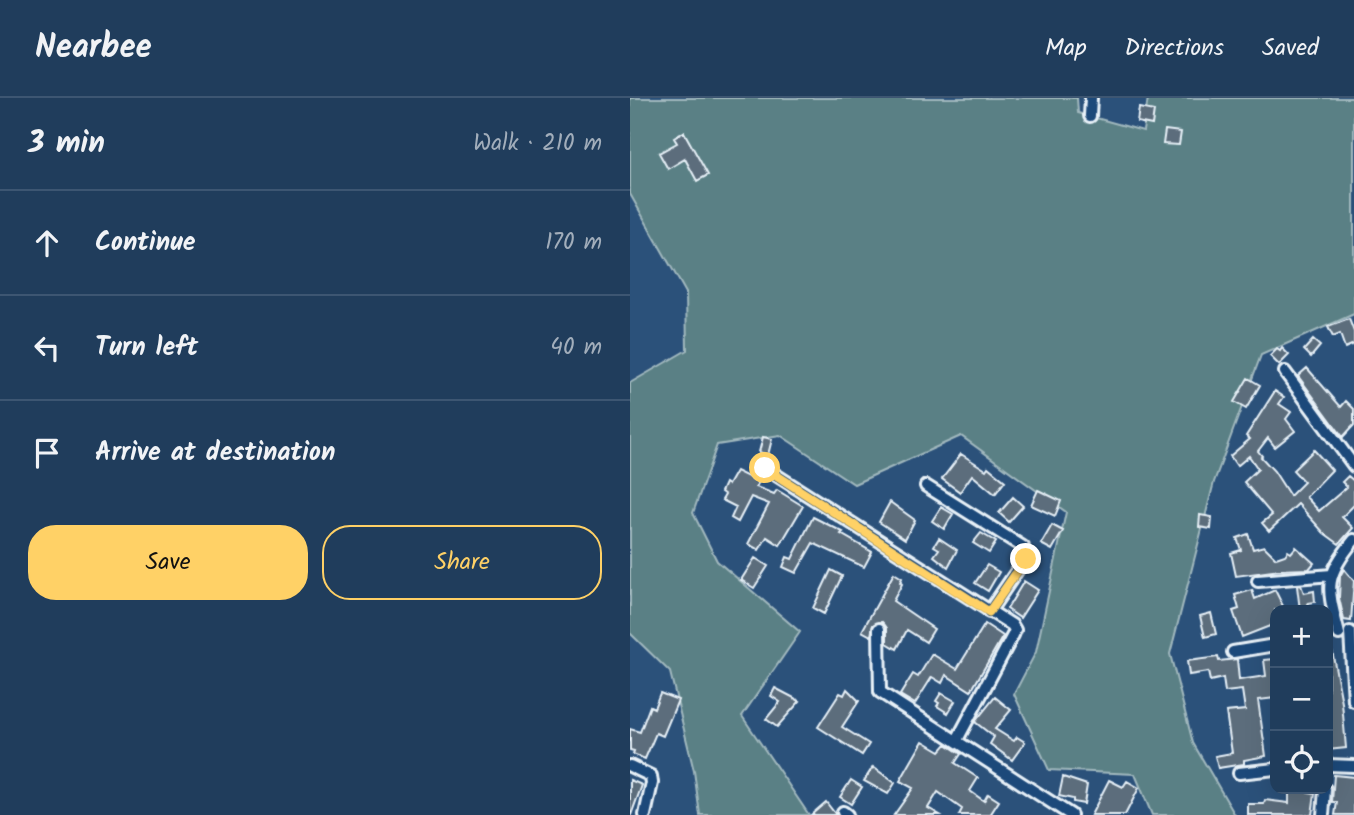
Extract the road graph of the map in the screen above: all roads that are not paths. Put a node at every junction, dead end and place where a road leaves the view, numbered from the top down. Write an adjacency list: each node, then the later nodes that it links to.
1 (1091, 98): 2 (street)
2 (1090, 116)
3 (1284, 372): 4 (street)
4 (1354, 466)
5 (765, 468): 10 (street)
6 (926, 486): 10 (street)
7 (1354, 540): 8 (street)
8 (1332, 575): 9 (street); 12 (street)
9 (1258, 581)
10 (989, 612): 16 (street)
11 (879, 629): 16 (street)
12 (1343, 634): 15 (street)
13 (1270, 646): 14 (street)
14 (1233, 652)
15 (1354, 701)
16 (957, 740): 24 (street)
17 (1333, 765): 19 (street)
18 (630, 766): 23 (street)
19 (1354, 766)
20 (1270, 770): 21 (street)
21 (1239, 773)
22 (1325, 794): 25 (street)
23 (645, 815)
24 (1071, 815)
25 (1323, 815)

